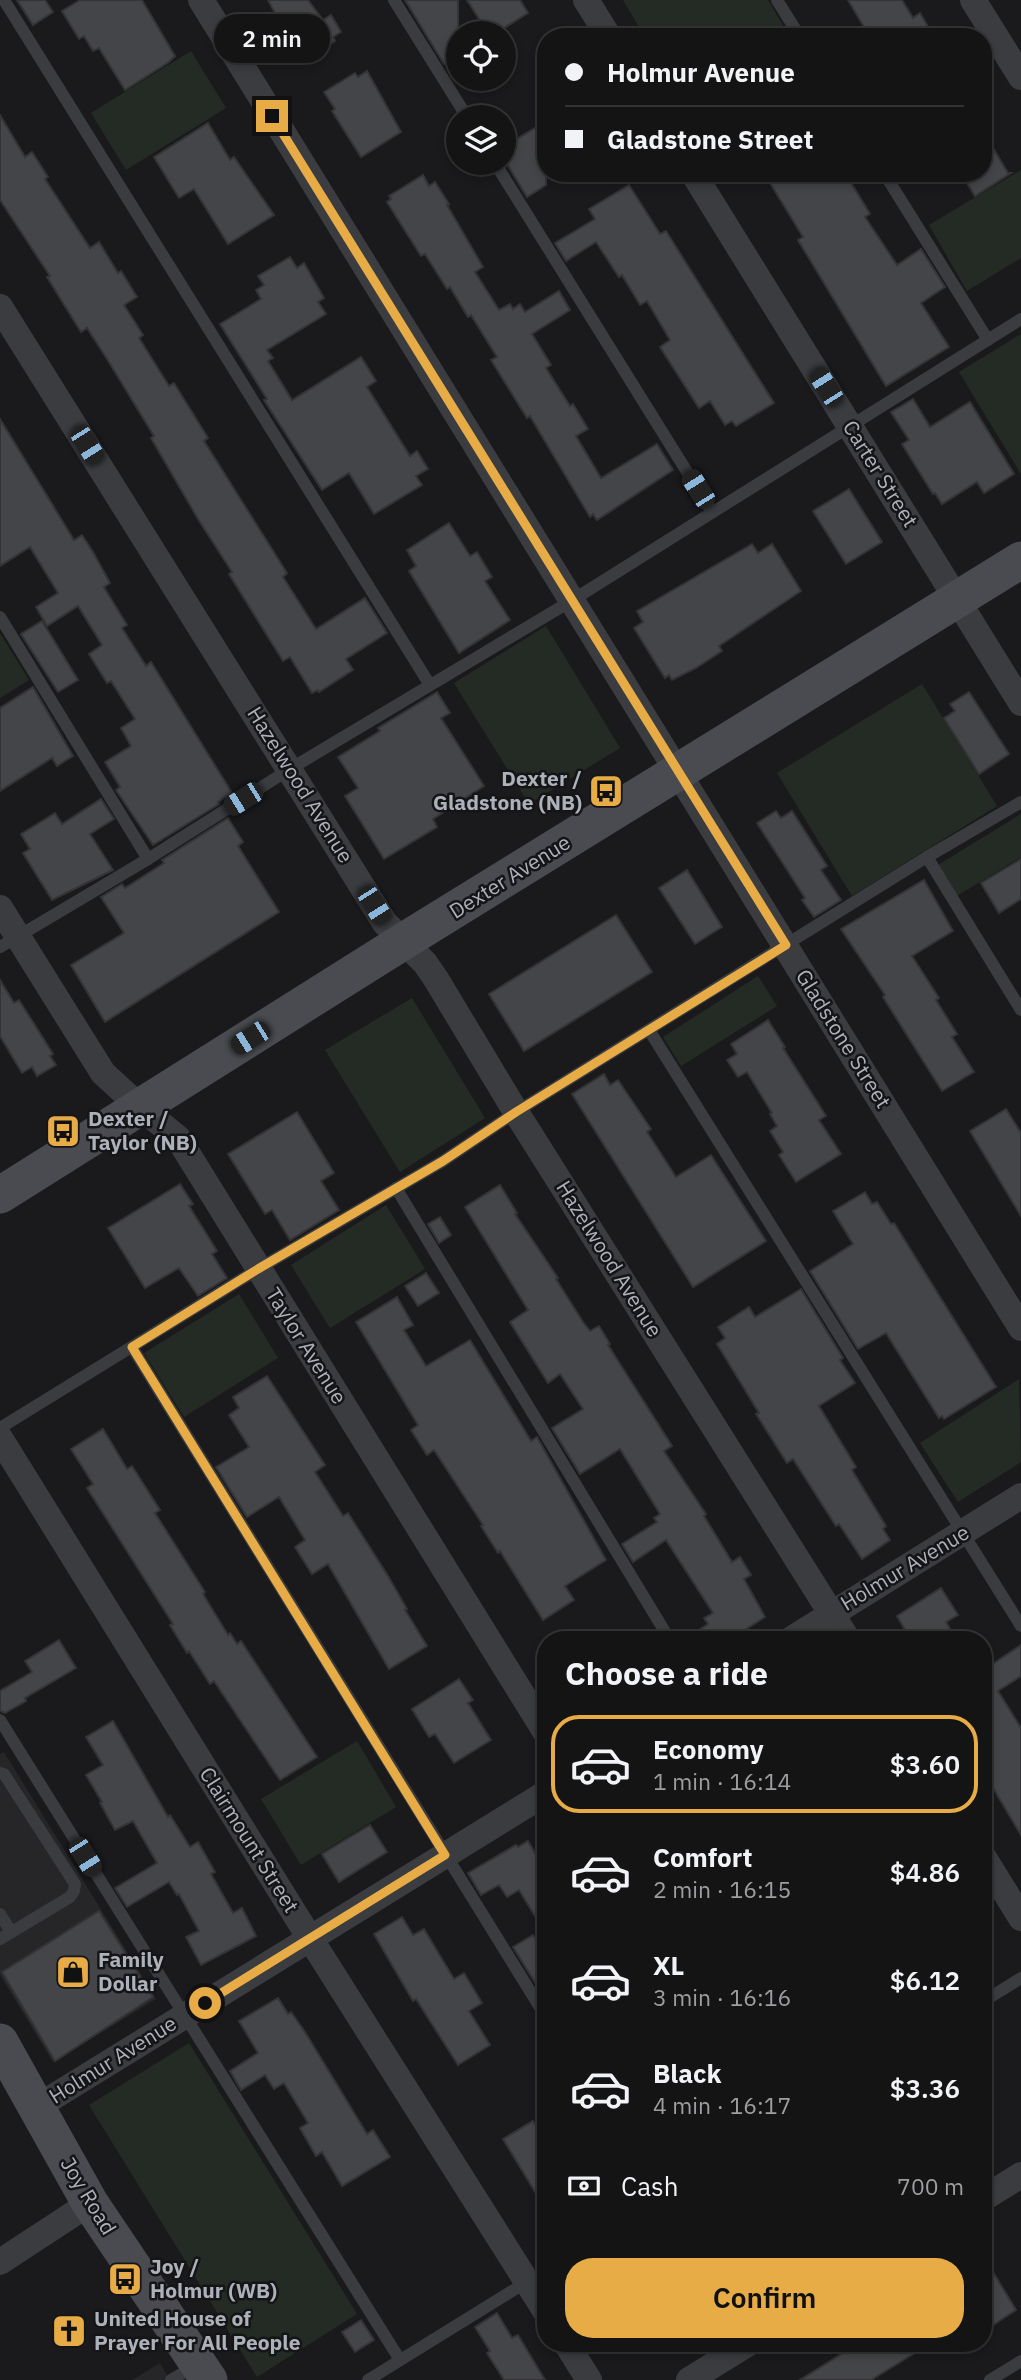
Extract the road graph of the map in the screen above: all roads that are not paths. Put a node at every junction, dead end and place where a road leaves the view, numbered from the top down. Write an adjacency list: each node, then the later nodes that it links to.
1 (4, 0): 25 (lane)
2 (201, 0): 23 (street, Gladstone Street)
3 (394, 0): 12 (lane)
4 (586, 0): 7 (street)
5 (777, 0): 8 (lane)
6 (973, 0): 9 (street)
7 (603, 28)
8 (794, 28)
9 (990, 28)
10 (992, 30): 11 (street)
11 (1021, 77)
12 (460, 105)
13 (502, 175): 20 (lane)
14 (699, 182): 19 (street, Carter Street)
15 (890, 182): 18 (lane)
16 (0, 307): 27 (street, Hazelwood Avenue)
17 (1021, 319): 18 (lane)
18 (988, 340): 19 (lane)
19 (850, 426): 20 (lane); 22 (street, Carter Street)
20 (712, 512): 23 (lane)
21 (1021, 560): 22 (street, Dexter Avenue)
22 (957, 599): 26 (street, Carter Street); 28 (street, Dexter Avenue)
23 (571, 601): 25 (lane); 28 (street, Gladstone Street)
24 (0, 617): 31 (lane)
25 (430, 685): 27 (lane)
26 (1021, 703)
27 (290, 769): 31 (lane); 33 (street, Hazelwood Avenue)
28 (678, 772): 33 (street, Dexter Avenue); 35 (street, Gladstone Street)
29 (1021, 802): 30 (lane)
30 (927, 857): 35 (lane); 36 (lane)
31 (148, 859): 34 (lane)
32 (0, 908): 34 (street, Taylor Avenue)
33 (404, 941): 38 (street, Dexter Avenue); 39 (street, Hazelwood Avenue)
34 (9, 942): 38 (street, Taylor Avenue)
35 (786, 945): 37 (lane); 43 (street, Gladstone Street)
36 (1021, 1010)
37 (649, 1030): 39 (lane); 48 (lane)
38 (140, 1107): 41 (street, Dexter Avenue); 42 (street, Taylor Avenue)
39 (516, 1112): 40 (lane); 49 (street, Hazelwood Avenue)
40 (396, 1188): 42 (lane); 51 (lane)
41 (0, 1195)
42 (258, 1269): 44 (lane); 54 (street, Taylor Avenue)
43 (1021, 1328)
44 (132, 1347): 45 (lane); 58 (lane)
45 (0, 1428)
46 (0, 1438): 63 (street, Clairmount Street)
47 (1021, 1496): 48 (street, Holmur Avenue)
48 (963, 1532): 49 (street, Holmur Avenue); 50 (lane)
49 (832, 1613): 52 (street, Holmur Avenue); 53 (street, Hazelwood Avenue)
50 (1021, 1626)
51 (665, 1631)
52 (804, 1631)
53 (843, 1631)
54 (537, 1718)
55 (0, 1720): 67 (lane)
56 (0, 1773): 62 (lane)
57 (537, 1799): 58 (street, Holmur Avenue)
58 (445, 1855): 63 (street, Holmur Avenue); 66 (lane)
59 (992, 1871): 61 (street)
60 (0, 1914): 62 (lane)
61 (1021, 1918)
62 (6, 1936)
63 (310, 1938): 67 (street, Holmur Avenue); 74 (street, Clairmount Street)
64 (1021, 1978): 65 (lane)
65 (992, 1996)
66 (537, 2003)
67 (184, 2016): 69 (street, Holmur Avenue); 77 (lane)
68 (0, 2042): 69 (street, Joy Road)
69 (37, 2107): 72 (street, Joy Road)
70 (1021, 2175): 71 (street)
71 (992, 2193)
72 (90, 2203): 73 (street); 79 (street, Joy Road)
73 (0, 2262)
74 (537, 2276): 77 (lane)
75 (572, 2352): 81 (street)
76 (734, 2352): 82 (street)
77 (400, 2360): 80 (lane)
78 (1021, 2361): 83 (lane)
79 (193, 2375)
80 (368, 2380)
81 (589, 2380)
82 (689, 2380)
83 (990, 2380)

